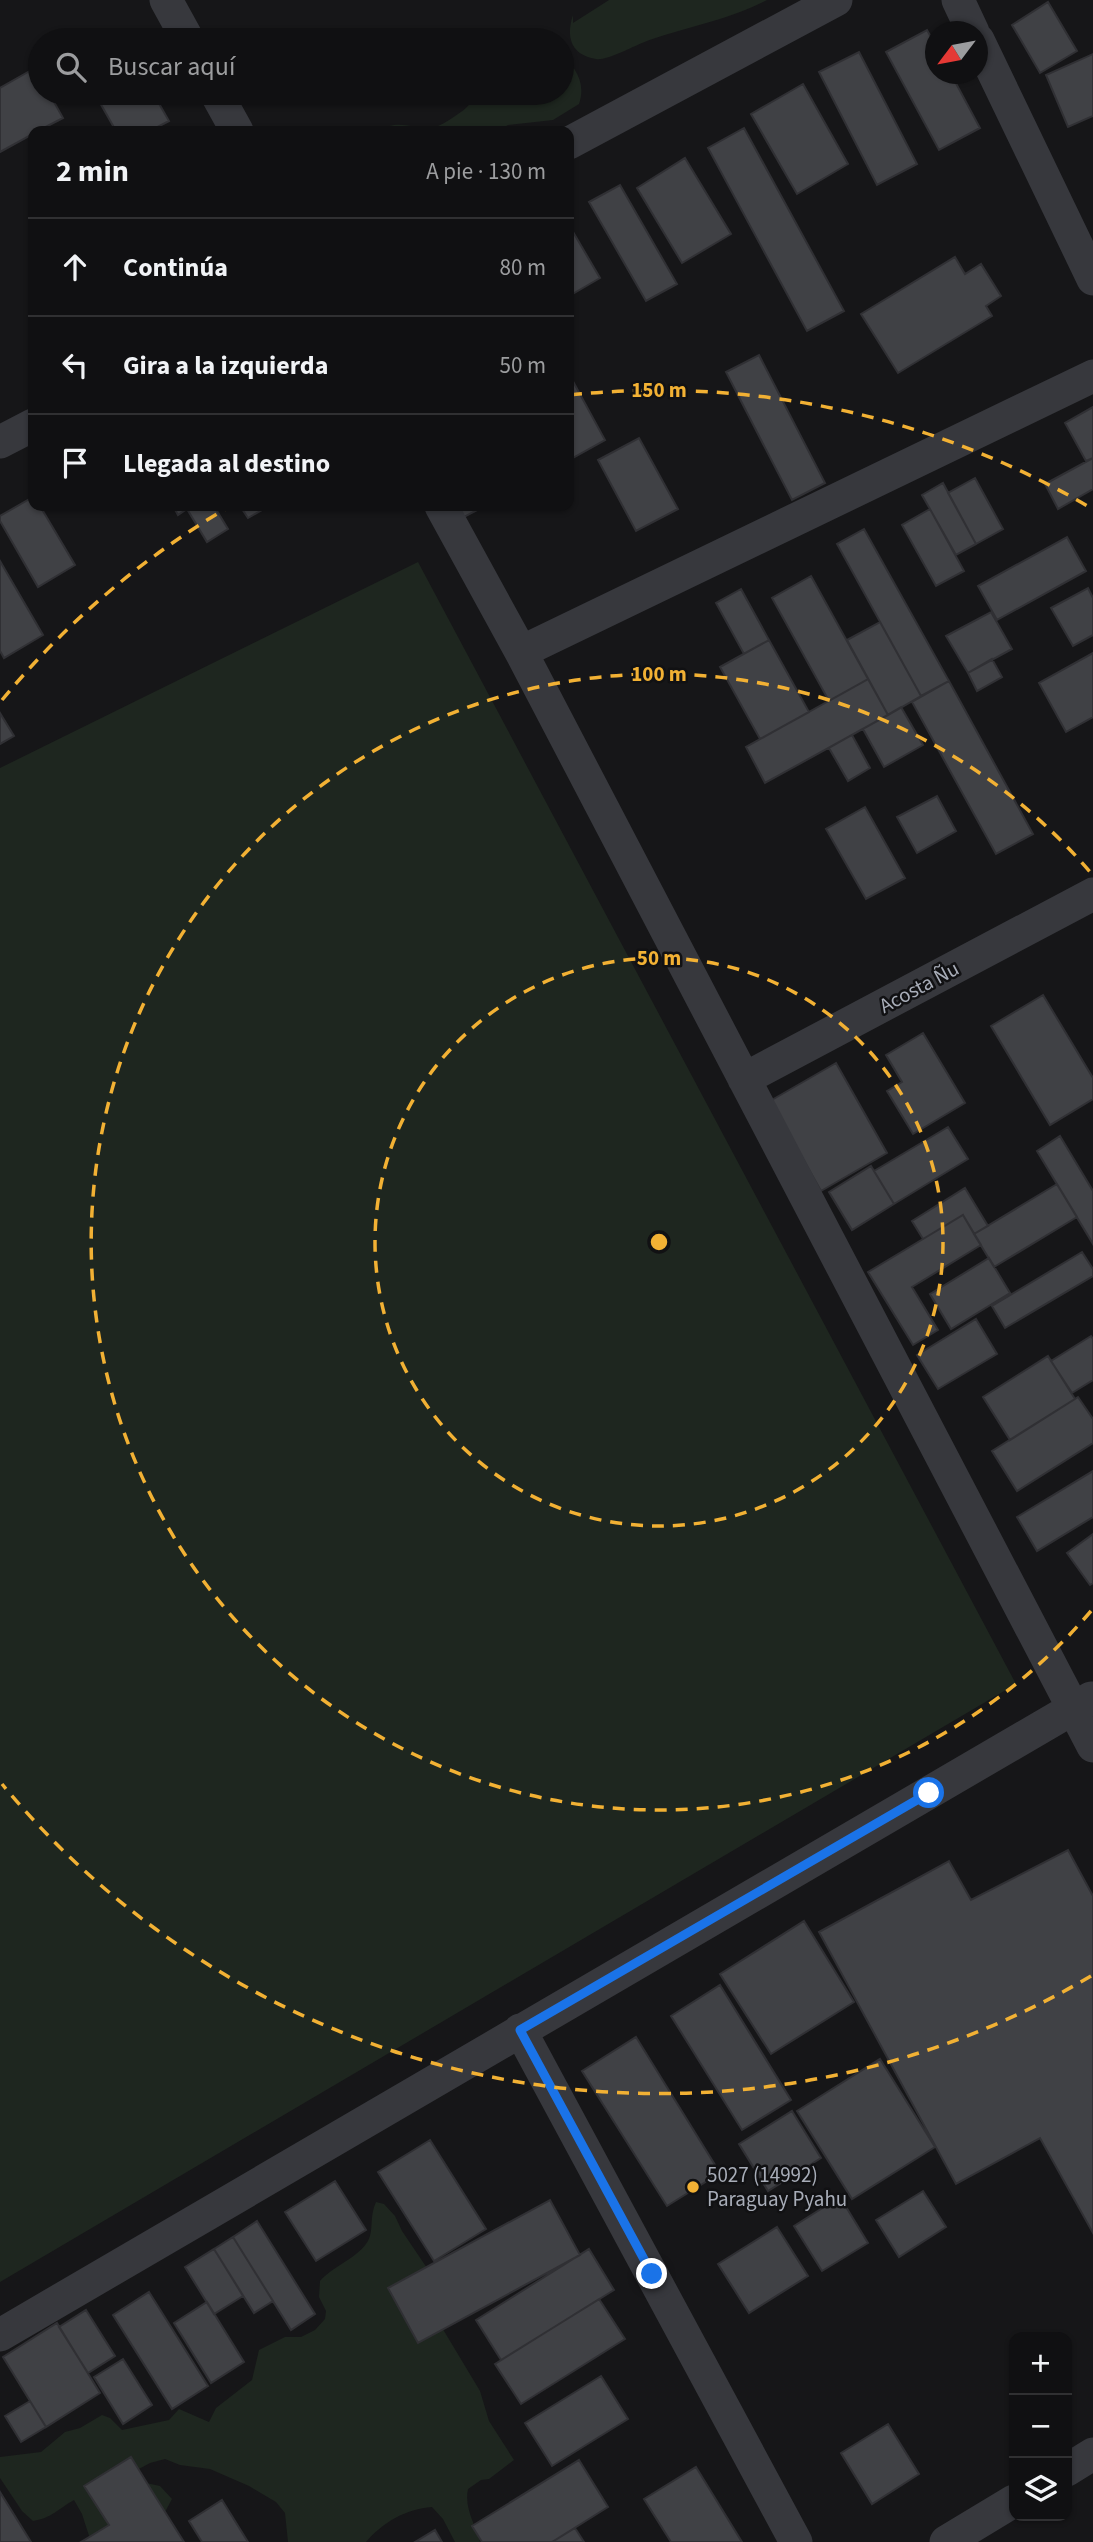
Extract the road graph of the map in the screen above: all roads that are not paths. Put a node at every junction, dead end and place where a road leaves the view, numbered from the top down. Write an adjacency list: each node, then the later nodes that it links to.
1 (166, 0): 5 (street)
2 (836, 0): 9 (street)
3 (958, 0): 4 (street)
4 (968, 21)
5 (181, 28)
6 (988, 61): 10 (street)
7 (223, 105): 8 (street)
8 (234, 126)
9 (574, 140)
10 (1093, 279)
11 (1093, 376): 15 (street)
12 (28, 428): 13 (street)
13 (0, 442)
14 (444, 511): 15 (street)
15 (521, 652): 17 (street)
16 (1093, 894): 17 (street, Acosta Ñu)
17 (744, 1079): 18 (street)
18 (1083, 1703): 19 (street); 20 (street)
19 (1093, 1746)
20 (520, 2030): 21 (street); 25 (street)
21 (0, 2335)
22 (1093, 2454): 23 (street)
23 (1072, 2467)
24 (1009, 2504): 26 (street)
25 (796, 2542)
26 (946, 2542)

